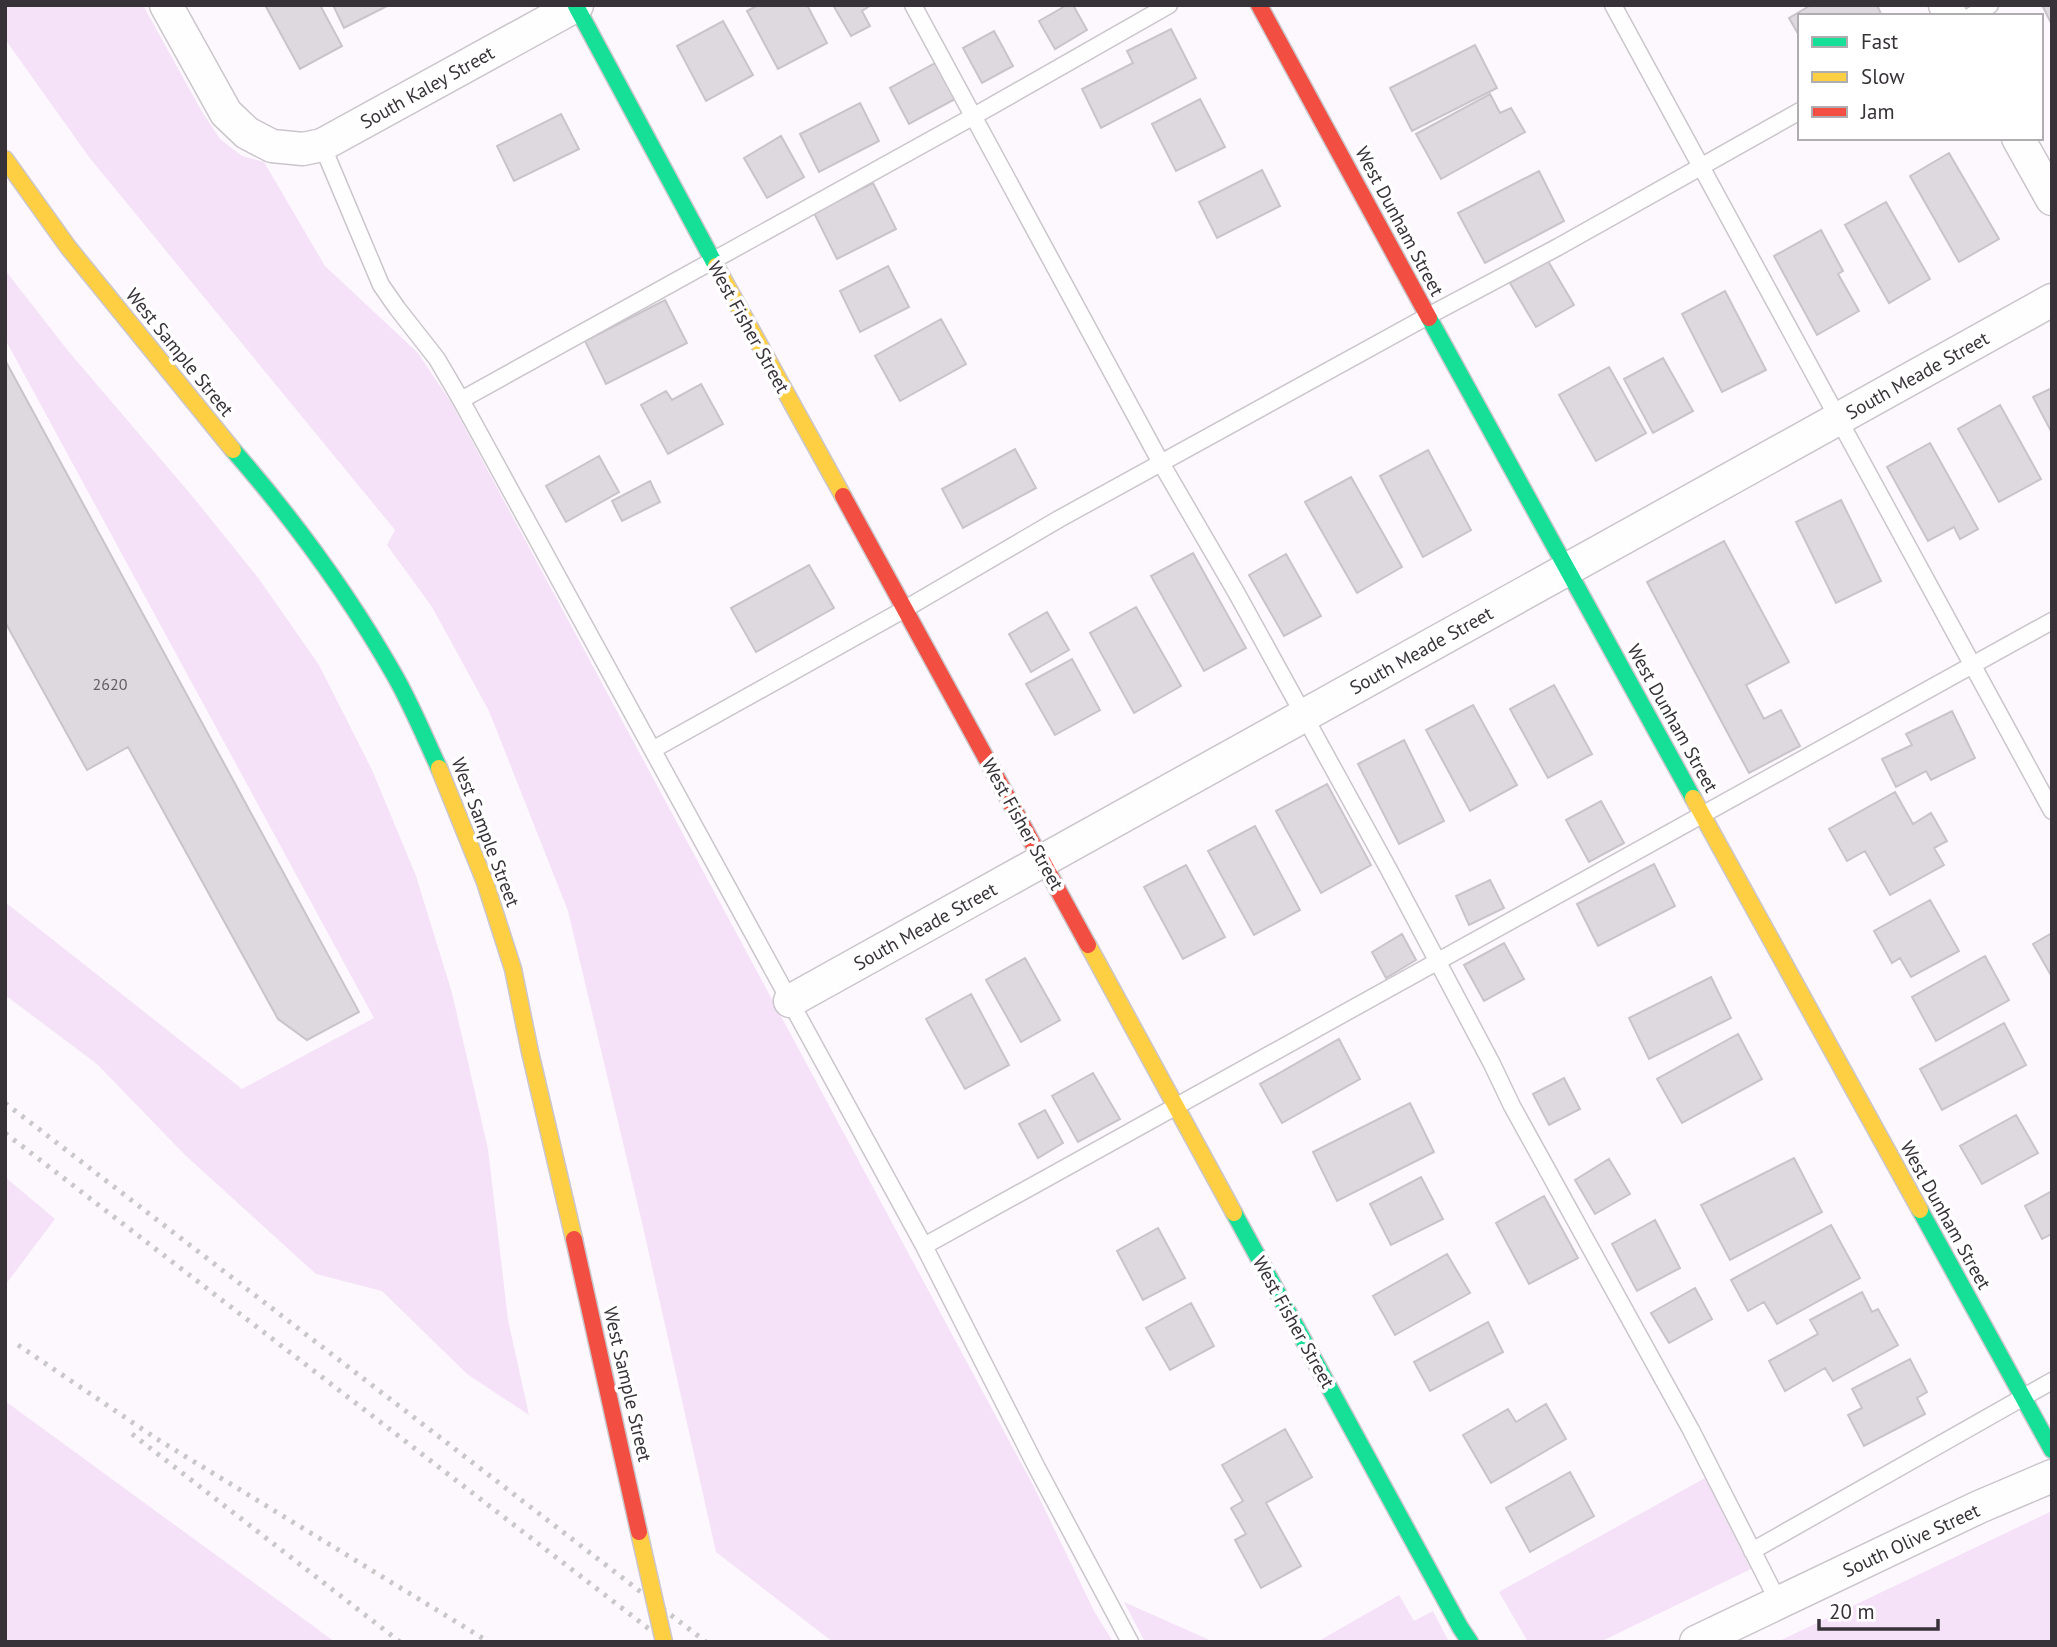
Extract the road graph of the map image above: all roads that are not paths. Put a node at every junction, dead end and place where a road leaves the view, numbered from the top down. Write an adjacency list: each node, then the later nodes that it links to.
1 (166, 5): 12 (street, South Kaley Street)
2 (913, 5): 10 (lane)
3 (1169, 5): 10 (lane)
4 (1259, 5): 18 (street, West Dunham Street)
5 (1613, 5): 14 (lane)
6 (1990, 5): 8 (lane)
7 (576, 6): 12 (street, South Kaley Street); 16 (street, West Fisher Street)
8 (1974, 14)
9 (1798, 112): 14 (lane)
10 (974, 116): 16 (lane); 21 (lane)
11 (2019, 140): 15 (street)
12 (322, 145): 19 (lane)
13 (5, 159): 41 (street, West Sample Street, bridge)
14 (1700, 167): 18 (lane); 20 (lane)
15 (2052, 200)
16 (712, 259): 19 (lane); 23 (street, West Fisher Street)
17 (2052, 300): 20 (street, South Meade Street)
18 (1428, 316): 21 (lane); 22 (street, West Dunham Street)
19 (461, 400): 27 (lane)
20 (1838, 418): 22 (street, South Meade Street); 25 (lane)
21 (1161, 463): 23 (lane); 26 (lane)
22 (1567, 569): 26 (street, South Meade Street); 29 (street, West Dunham Street)
23 (905, 609): 27 (lane); 30 (street, West Fisher Street)
24 (2052, 621): 25 (lane)
25 (1972, 665): 28 (lane); 29 (lane)
26 (1303, 716): 30 (street, South Meade Street); 31 (lane)
27 (653, 750): 32 (lane)
28 (2052, 811)
29 (1702, 814): 31 (lane); 36 (street, West Dunham Street)
30 (1043, 861): 32 (street, South Meade Street); 33 (street, West Fisher Street)
31 (1437, 962): 33 (lane); 39 (lane)
32 (790, 1000): 34 (lane)
33 (1177, 1106): 34 (lane); 43 (street, West Fisher Street)
34 (923, 1246): 42 (lane)
35 (2052, 1381): 36 (lane)
36 (2023, 1398): 37 (street, West Dunham Street); 39 (lane)
37 (2052, 1450)
38 (2052, 1476): 40 (street, South Olive Street)
39 (1752, 1551): 40 (lane)
40 (1779, 1603): 44 (street, South Olive Street)
41 (664, 1642)
42 (1130, 1642)
43 (1470, 1642)
44 (1696, 1642)

